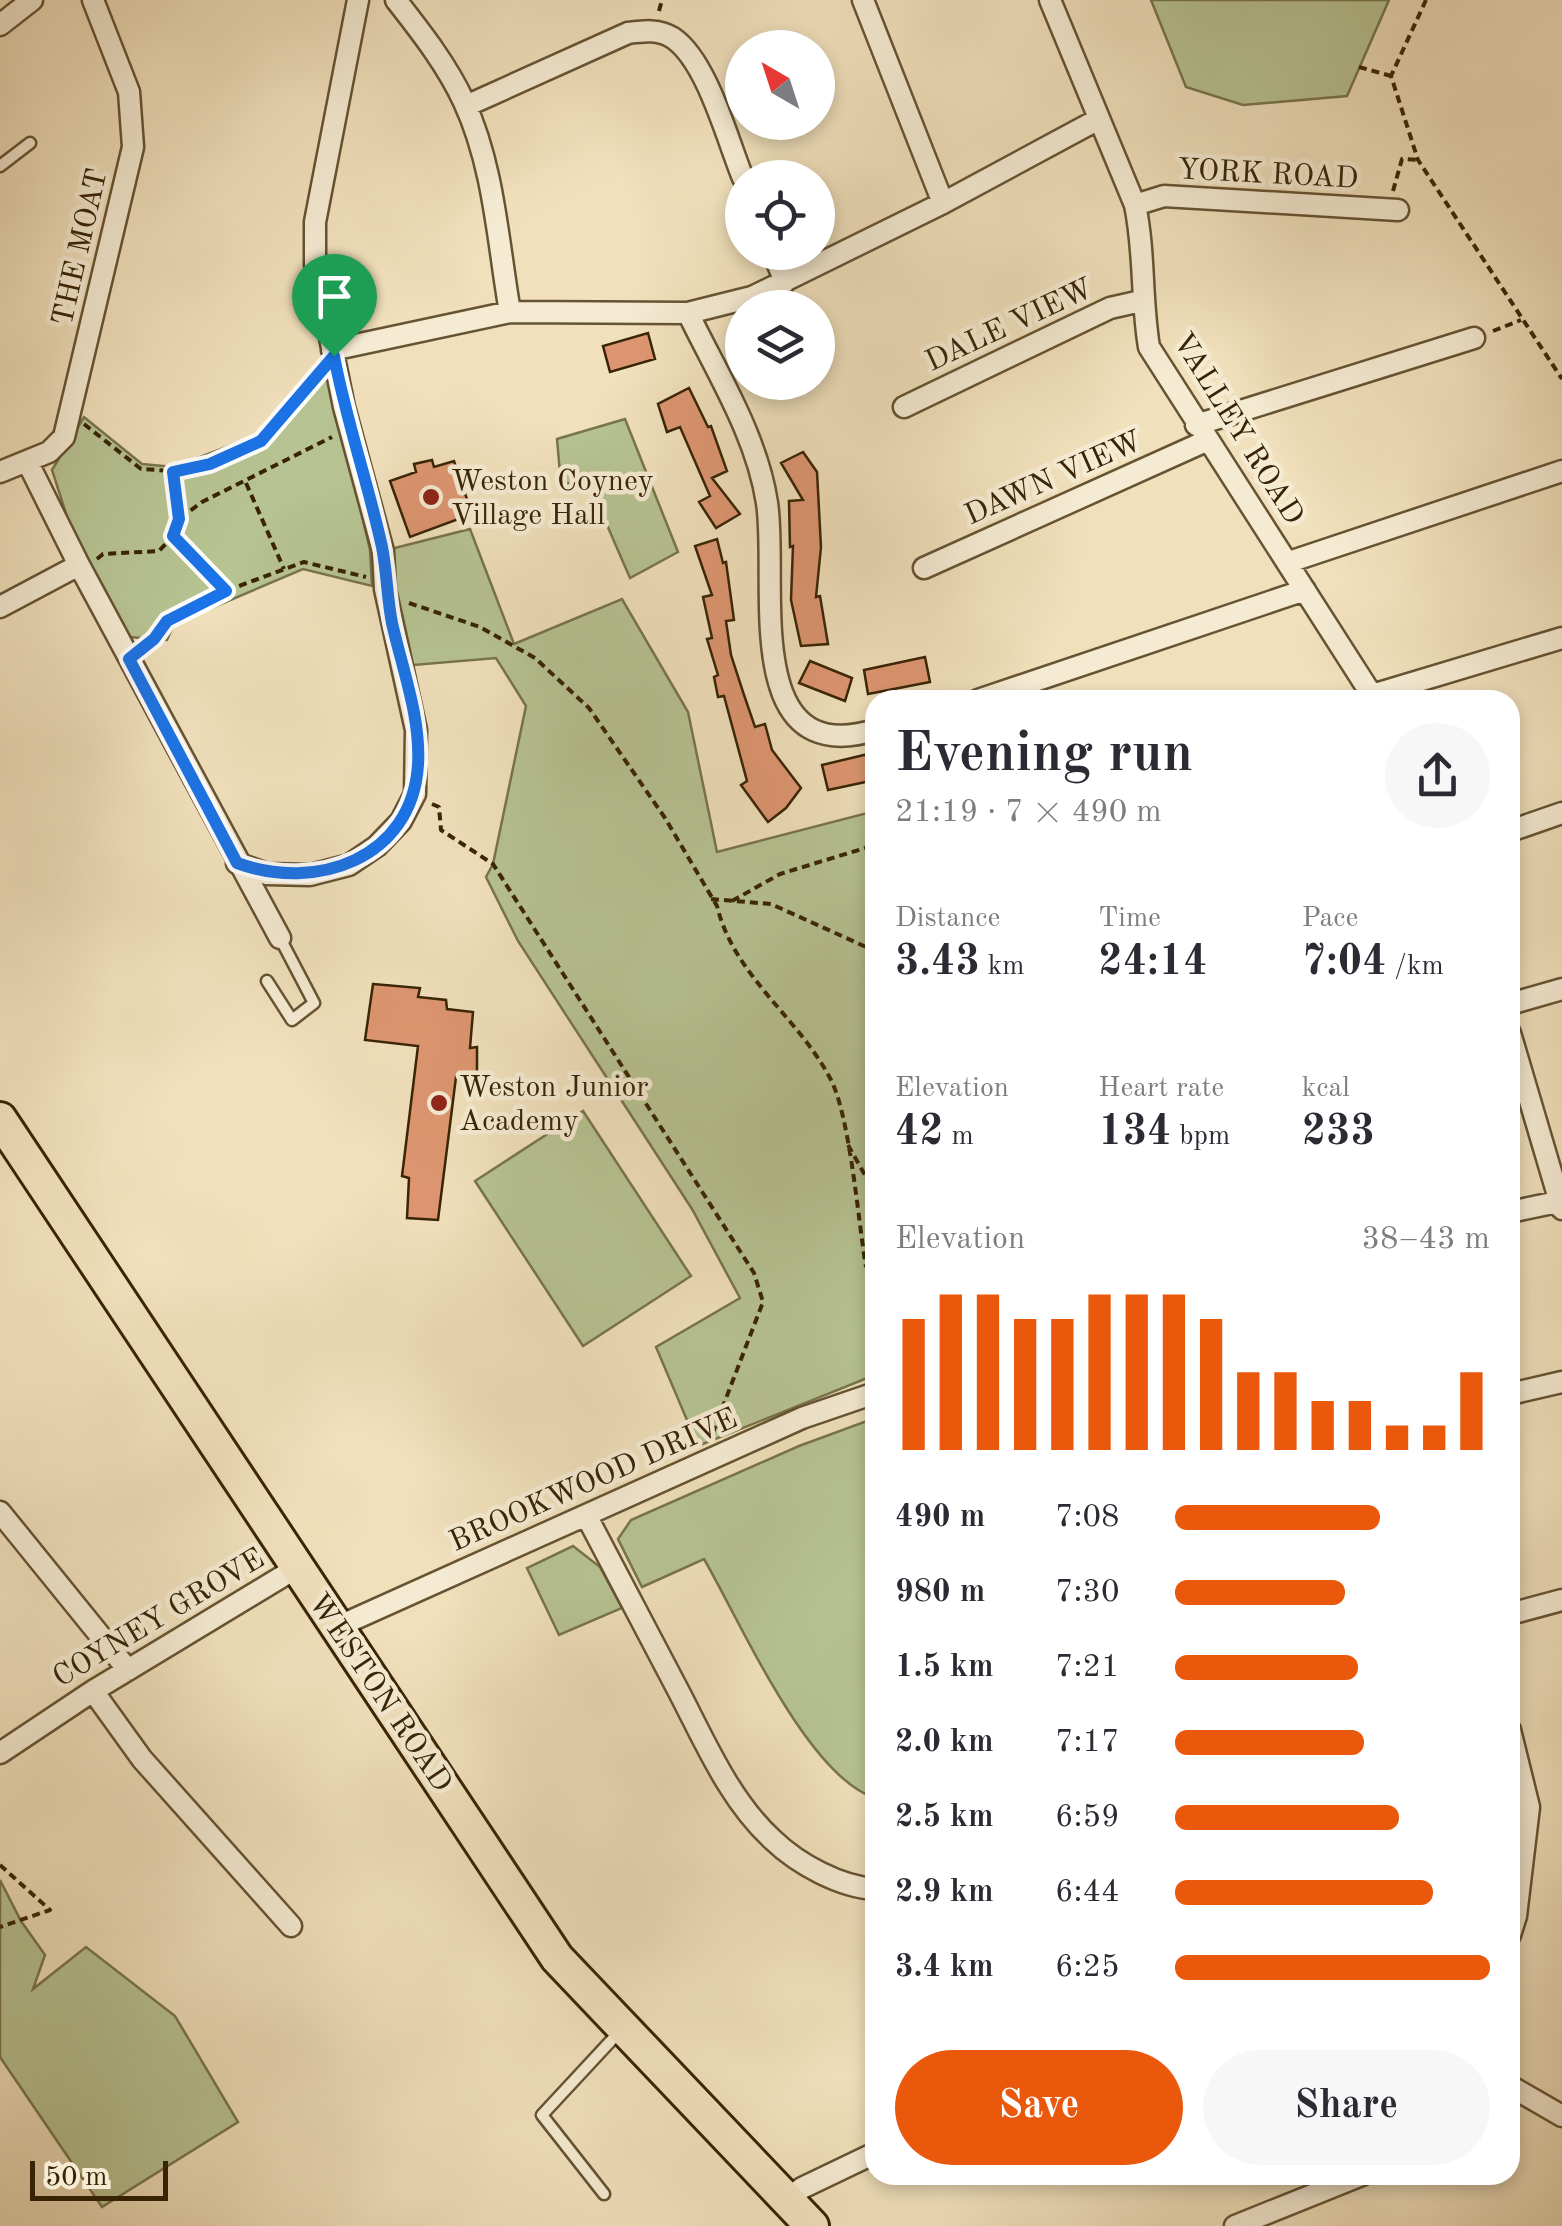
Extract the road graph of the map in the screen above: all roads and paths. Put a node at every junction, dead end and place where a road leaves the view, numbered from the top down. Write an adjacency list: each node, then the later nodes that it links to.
1 (32, 0): 8 (street)
2 (93, 0): 30 (street, THE MOAT)
3 (358, 0): 27 (street)
4 (396, 0): 11 (street)
5 (863, 0): 17 (street)
6 (1050, 0): 12 (street, VALLEY ROAD)
7 (1426, 0): 10 (path)
8 (0, 25)
9 (1359, 67): 10 (path)
10 (1392, 76): 15 (path)
11 (466, 106): 14 (street); 23 (street)
12 (1096, 120): 17 (street); 18 (street, VALLEY ROAD)
13 (30, 143): 16 (lane)
14 (736, 160)
15 (1418, 160): 19 (path); 25 (path)
16 (0, 166)
17 (943, 204): 21 (street)
18 (1134, 205): 19 (street, YORK ROAD); 22 (street, VALLEY ROAD)
19 (1398, 210)
20 (780, 270): 21 (street)
21 (785, 282): 24 (street)
22 (1141, 301): 29 (street, DALE VIEW); 32 (street, VALLEY ROAD)
23 (510, 312): 24 (street); 27 (street)
24 (688, 312): 53 (street)
25 (1521, 320): 26 (path); 28 (path)
26 (1474, 338): 32 (street, DAWN VIEW)
27 (333, 352): 31 (street); 36 (path)
28 (1562, 380)
29 (904, 406)
30 (71, 414): 33 (street, THE MOAT); 36 (path)
31 (349, 427): 37 (path); 44 (street)
32 (1201, 433): 40 (street, VALLEY ROAD); 42 (street, DAWN VIEW)
33 (28, 463): 35 (street, THE MOAT); 41 (street)
34 (1562, 471): 40 (street)
35 (0, 472)
36 (173, 472): 38 (path)
37 (246, 483): 38 (path); 43 (path)
38 (179, 519): 39 (path)
39 (173, 536): 41 (path); 46 (path)
40 (1289, 562): 45 (street, VALLEY ROAD)
41 (80, 568): 47 (street); 49 (street)
42 (924, 568)
43 (284, 569): 44 (path); 46 (path)
44 (385, 589): 54 (street); 59 (path)
45 (1305, 590): 50 (street); 51 (street, VALLEY ROAD)
46 (226, 591): 49 (path)
47 (0, 607)
48 (1562, 638): 52 (street)
49 (129, 659): 58 (street)
50 (1008, 690)
51 (1368, 690)
52 (1398, 690)
53 (865, 731)
54 (415, 794): 58 (street); 76 (path)
55 (1562, 813): 56 (street)
56 (1520, 828)
57 (865, 848): 60 (path)
58 (237, 863): 61 (street)
59 (711, 899): 60 (path); 68 (path)
60 (732, 901): 62 (path)
61 (280, 938): 63 (lane)
62 (865, 947)
63 (267, 980)
64 (1562, 990): 65 (street)
65 (1520, 1001)
66 (1520, 1067): 70 (street)
67 (0, 1119): 79 (highway, WESTON ROAD)
68 (846, 1141): 69 (path); 72 (path)
69 (865, 1175)
70 (1561, 1204): 71 (street)
71 (1520, 1210)
72 (865, 1260)
73 (1562, 1382): 74 (street)
74 (1520, 1392)
75 (865, 1396): 76 (street, BROOKWOOD DRIVE)
76 (702, 1463): 78 (street, BROOKWOOD DRIVE)
77 (0, 1512): 83 (street)
78 (586, 1516): 82 (street, BROOKWOOD DRIVE); 89 (street)
79 (298, 1567): 82 (highway, WESTON ROAD); 83 (street, COYNEY GROVE)
80 (1562, 1600): 81 (street)
81 (1520, 1611)
82 (337, 1627): 92 (highway, WESTON ROAD)
83 (128, 1670): 84 (street, COYNEY GROVE)
84 (93, 1690): 85 (street, COYNEY GROVE); 90 (street)
85 (0, 1753)
86 (1520, 1768): 88 (street)
87 (0, 1865): 91 (path)
88 (1520, 1885)
89 (865, 1886)
90 (291, 1926)
91 (0, 1927)
92 (622, 2030): 97 (lane); 98 (highway, WESTON ROAD)
93 (1520, 2092): 94 (street)
94 (1562, 2116)
95 (865, 2158): 98 (street)
96 (1337, 2185): 100 (street)
97 (604, 2194)
98 (786, 2200): 99 (highway, WESTON ROAD)
99 (812, 2226)
100 (1234, 2226)

